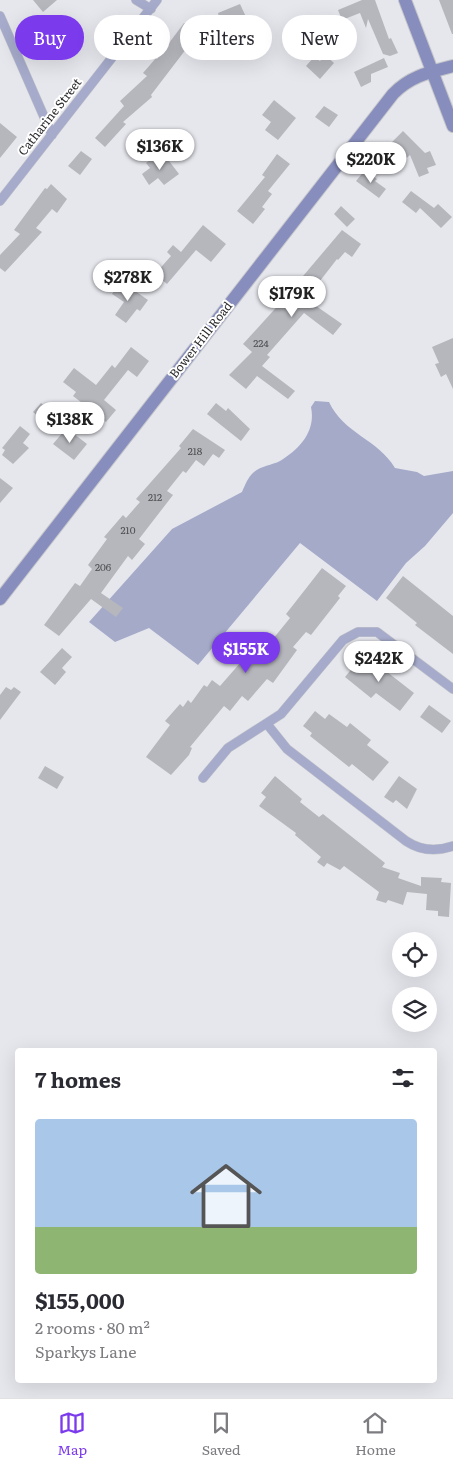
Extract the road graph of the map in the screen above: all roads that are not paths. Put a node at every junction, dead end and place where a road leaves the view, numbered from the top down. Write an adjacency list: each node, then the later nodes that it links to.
1 (136, 0): 4 (street)
2 (157, 0): 4 (street, Catharine Street)
3 (405, 0): 7 (street)
4 (151, 8): 9 (street, Catharine Street)
5 (0, 16): 9 (street)
6 (453, 66): 7 (street, Bower Hill Road)
7 (432, 72): 8 (street); 11 (street, Bower Hill Road)
8 (453, 126)
9 (52, 135): 10 (street, Catharine Street)
10 (0, 201)
11 (0, 600)
12 (453, 689): 13 (street)
13 (267, 724): 14 (street); 15 (street)
14 (203, 778)
15 (453, 846)

